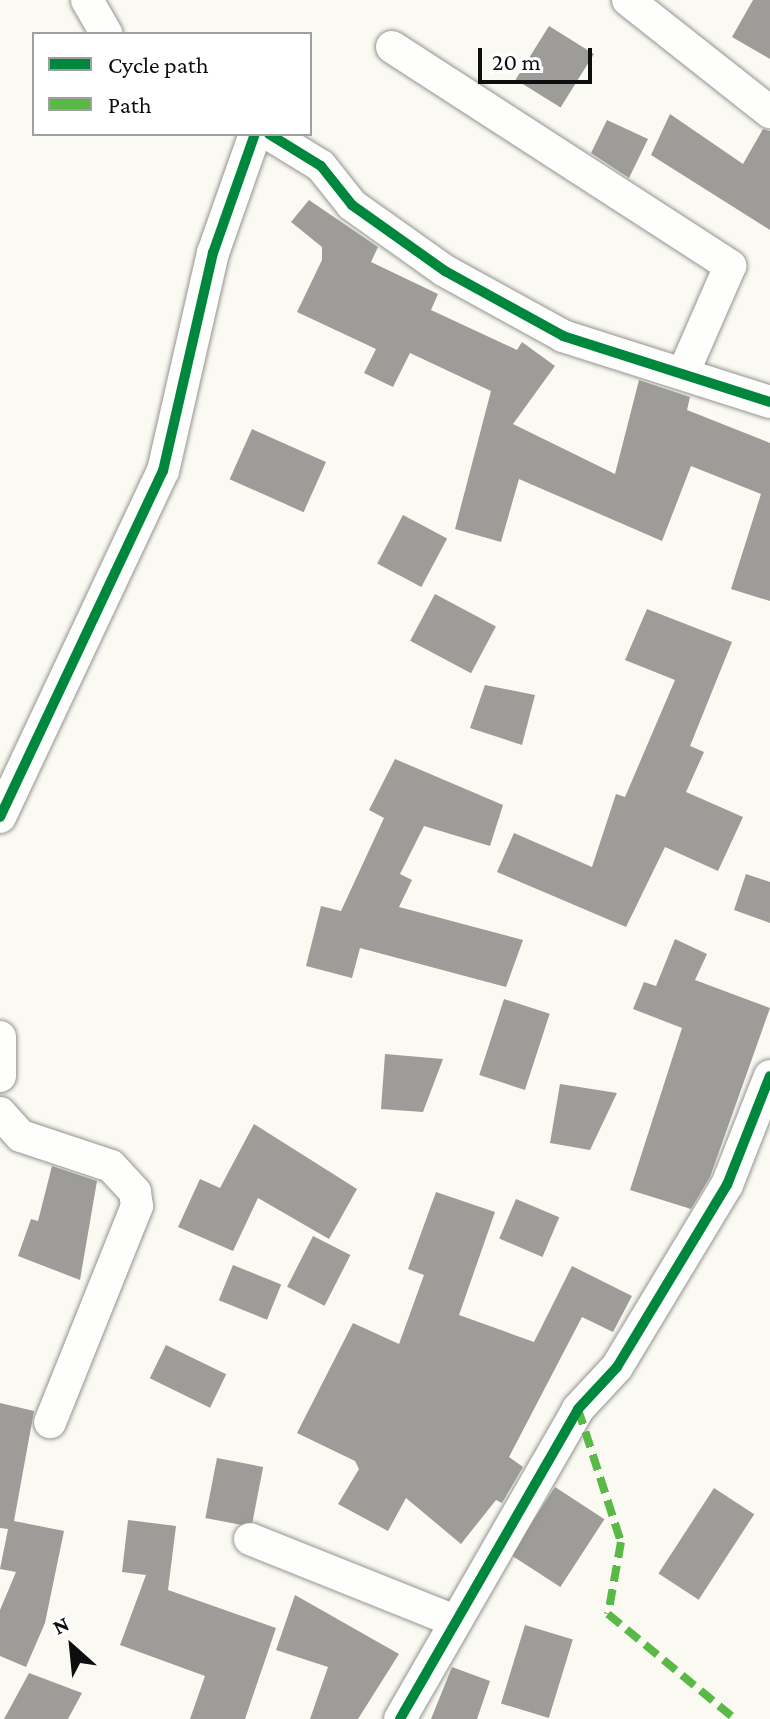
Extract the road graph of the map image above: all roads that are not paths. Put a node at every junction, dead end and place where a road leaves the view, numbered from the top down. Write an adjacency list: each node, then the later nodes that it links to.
1 (87, 0): 3 (street)
2 (628, 0): 5 (street)
3 (106, 32)
4 (392, 47): 8 (street)
5 (770, 112)
6 (254, 136): 10 (street)
7 (272, 136): 8 (street)
8 (685, 369): 9 (street)
9 (770, 402)
10 (0, 817)
11 (0, 1037): 12 (street)
12 (0, 1076)
13 (770, 1076): 17 (street)
14 (0, 1113): 15 (street)
15 (50, 1422)
16 (250, 1539): 17 (street)
17 (453, 1620): 18 (street)
18 (400, 1719)

